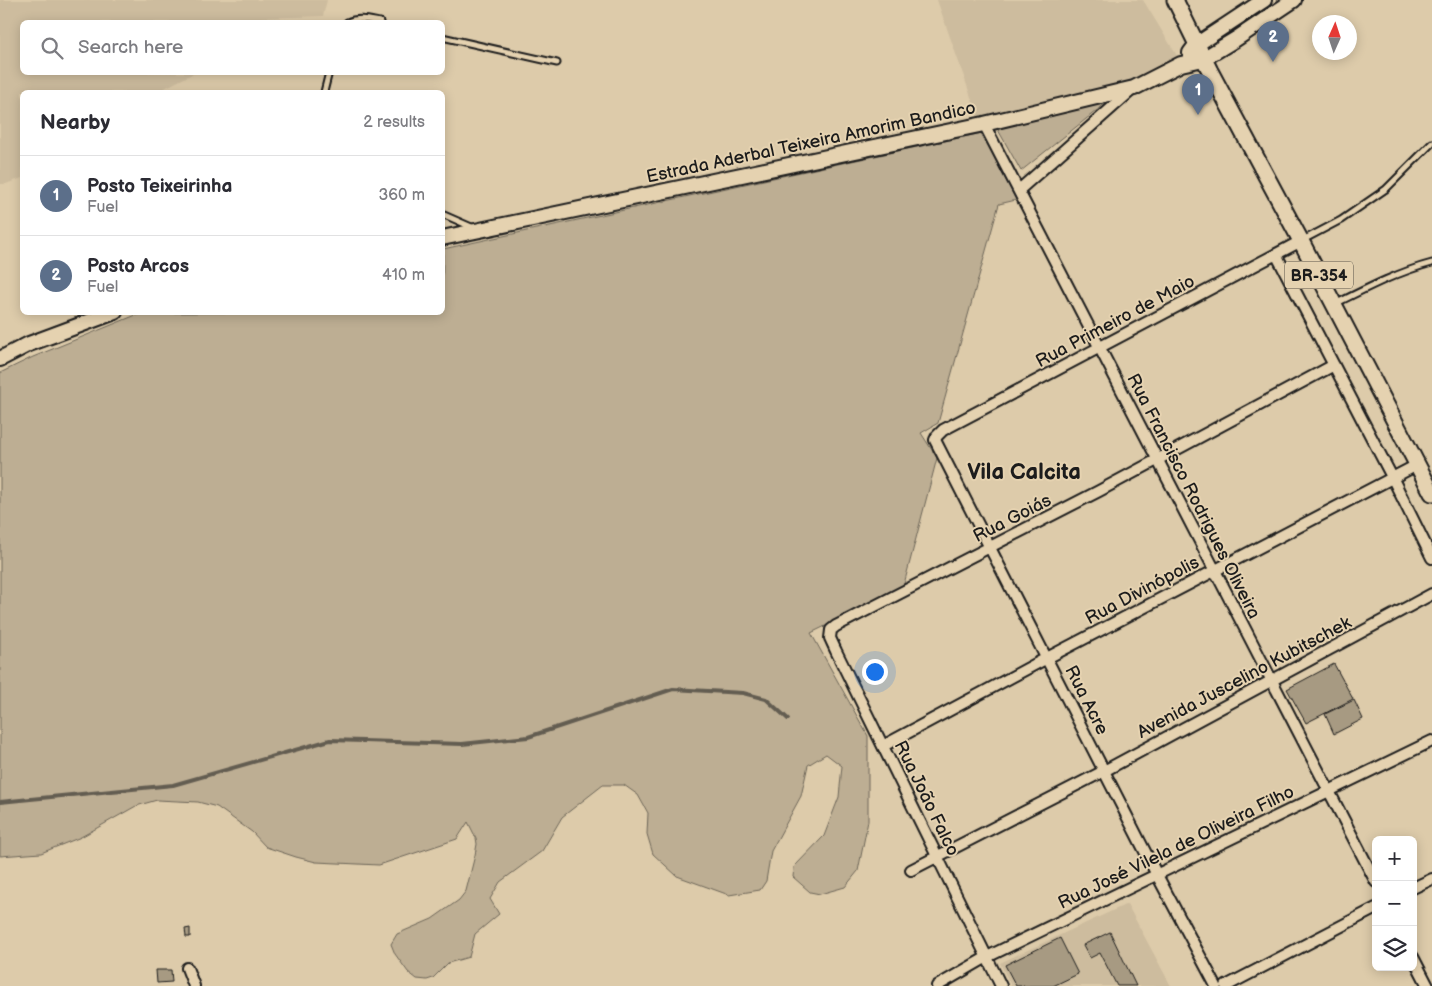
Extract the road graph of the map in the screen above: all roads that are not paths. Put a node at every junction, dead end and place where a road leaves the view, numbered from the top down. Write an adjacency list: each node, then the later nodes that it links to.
1 (1176, 0): 7 (main road, BR-354)
2 (1264, 0): 7 (main road, Estrada Aderbal Teixeira Amorim Bandico)
3 (1294, 0): 8 (main road, Estrada Aderbal Teixeira Amorim Bandico)
4 (357, 20): 5 (lane)
5 (371, 20)
6 (445, 38): 9 (lane)
7 (1196, 45): 8 (main road, BR-354); 10 (main road, Estrada Aderbal Teixeira Amorim Bandico)
8 (1204, 59): 10 (main road, Estrada Aderbal Teixeira Amorim Bandico); 20 (main road, BR-354)
9 (557, 62)
10 (1181, 64): 12 (main road, Estrada Aderbal Teixeira Amorim Bandico)
11 (328, 75): 13 (lane)
12 (1134, 88): 14 (main road, Estrada Aderbal Teixeira Amorim Bandico); 16 (street)
13 (324, 90)
14 (984, 124): 16 (street, Rua Francisco Rodrigues Oliveira); 18 (main road, Estrada Aderbal Teixeira Amorim Bandico)
15 (1432, 144): 20 (lane)
16 (1019, 190): 25 (street, Rua Francisco Rodrigues Oliveira)
17 (445, 215): 18 (lane)
18 (479, 230): 19 (main road, Estrada Aderbal Teixeira Amorim Bandico)
19 (445, 237)
20 (1301, 240): 21 (street, Rua Primeiro de Maio); 23 (main road, BR-354)
21 (1276, 254): 25 (street, Rua Primeiro de Maio); 27 (street)
22 (1432, 263): 23 (lane)
23 (1334, 304): 30 (main road, BR-354)
24 (107, 315): 26 (main road)
25 (1100, 348): 28 (street, Rua Primeiro de Maio); 29 (street, Rua Francisco Rodrigues Oliveira)
26 (0, 358)
27 (1334, 365): 29 (street, Rua Goiás); 31 (street)
28 (943, 430): 33 (street, Rua Acre)
29 (1158, 460): 33 (street, Rua Goiás); 35 (street, Rua Francisco Rodrigues Oliveira)
30 (1417, 464): 31 (street, Rua Divinópolis); 32 (main road, BR-354)
31 (1392, 476): 34 (street); 35 (street, Rua Divinópolis)
32 (1432, 494)
33 (990, 548): 37 (street, Rua Goiás); 38 (street, Rua Acre)
34 (1432, 558)
35 (1214, 570): 38 (street, Rua Divinópolis); 39 (street, Rua Francisco Rodrigues Oliveira)
36 (1432, 594): 39 (street, Avenida Juscelino Kubitschek)
37 (836, 626): 41 (street, Rua João Falco)
38 (1047, 658): 41 (street, Rua Divinópolis); 42 (street, Rua Acre)
39 (1271, 681): 42 (street, Avenida Juscelino Kubitschek); 43 (street, Rua Francisco Rodrigues Oliveira)
40 (1432, 740): 43 (street, Rua José Vilela de Oliveira Filho)
41 (883, 746): 44 (street, Rua João Falco)
42 (1104, 771): 44 (street, Avenida Juscelino Kubitschek); 46 (street, Rua Acre)
43 (1328, 791): 46 (street, Rua José Vilela de Oliveira Filho); 48 (street, Rua Francisco Rodrigues Oliveira)
44 (938, 857): 45 (street, Avenida Juscelino Kubitschek); 51 (street, Rua João Falco)
45 (911, 870)
46 (1157, 875): 51 (street, Rua José Vilela de Oliveira Filho); 57 (street, Rua Acre)
47 (1432, 879): 49 (street)
48 (1375, 881)
49 (1417, 886)
50 (1372, 910): 58 (street)
51 (987, 957): 55 (street, Rua José Vilela de Oliveira Filho); 56 (street, Rua João Falco)
52 (1417, 965): 59 (street)
53 (187, 968): 54 (street)
54 (194, 986)
55 (937, 986)
56 (1001, 986)
57 (1216, 986)
58 (1226, 986)
59 (1428, 986)

